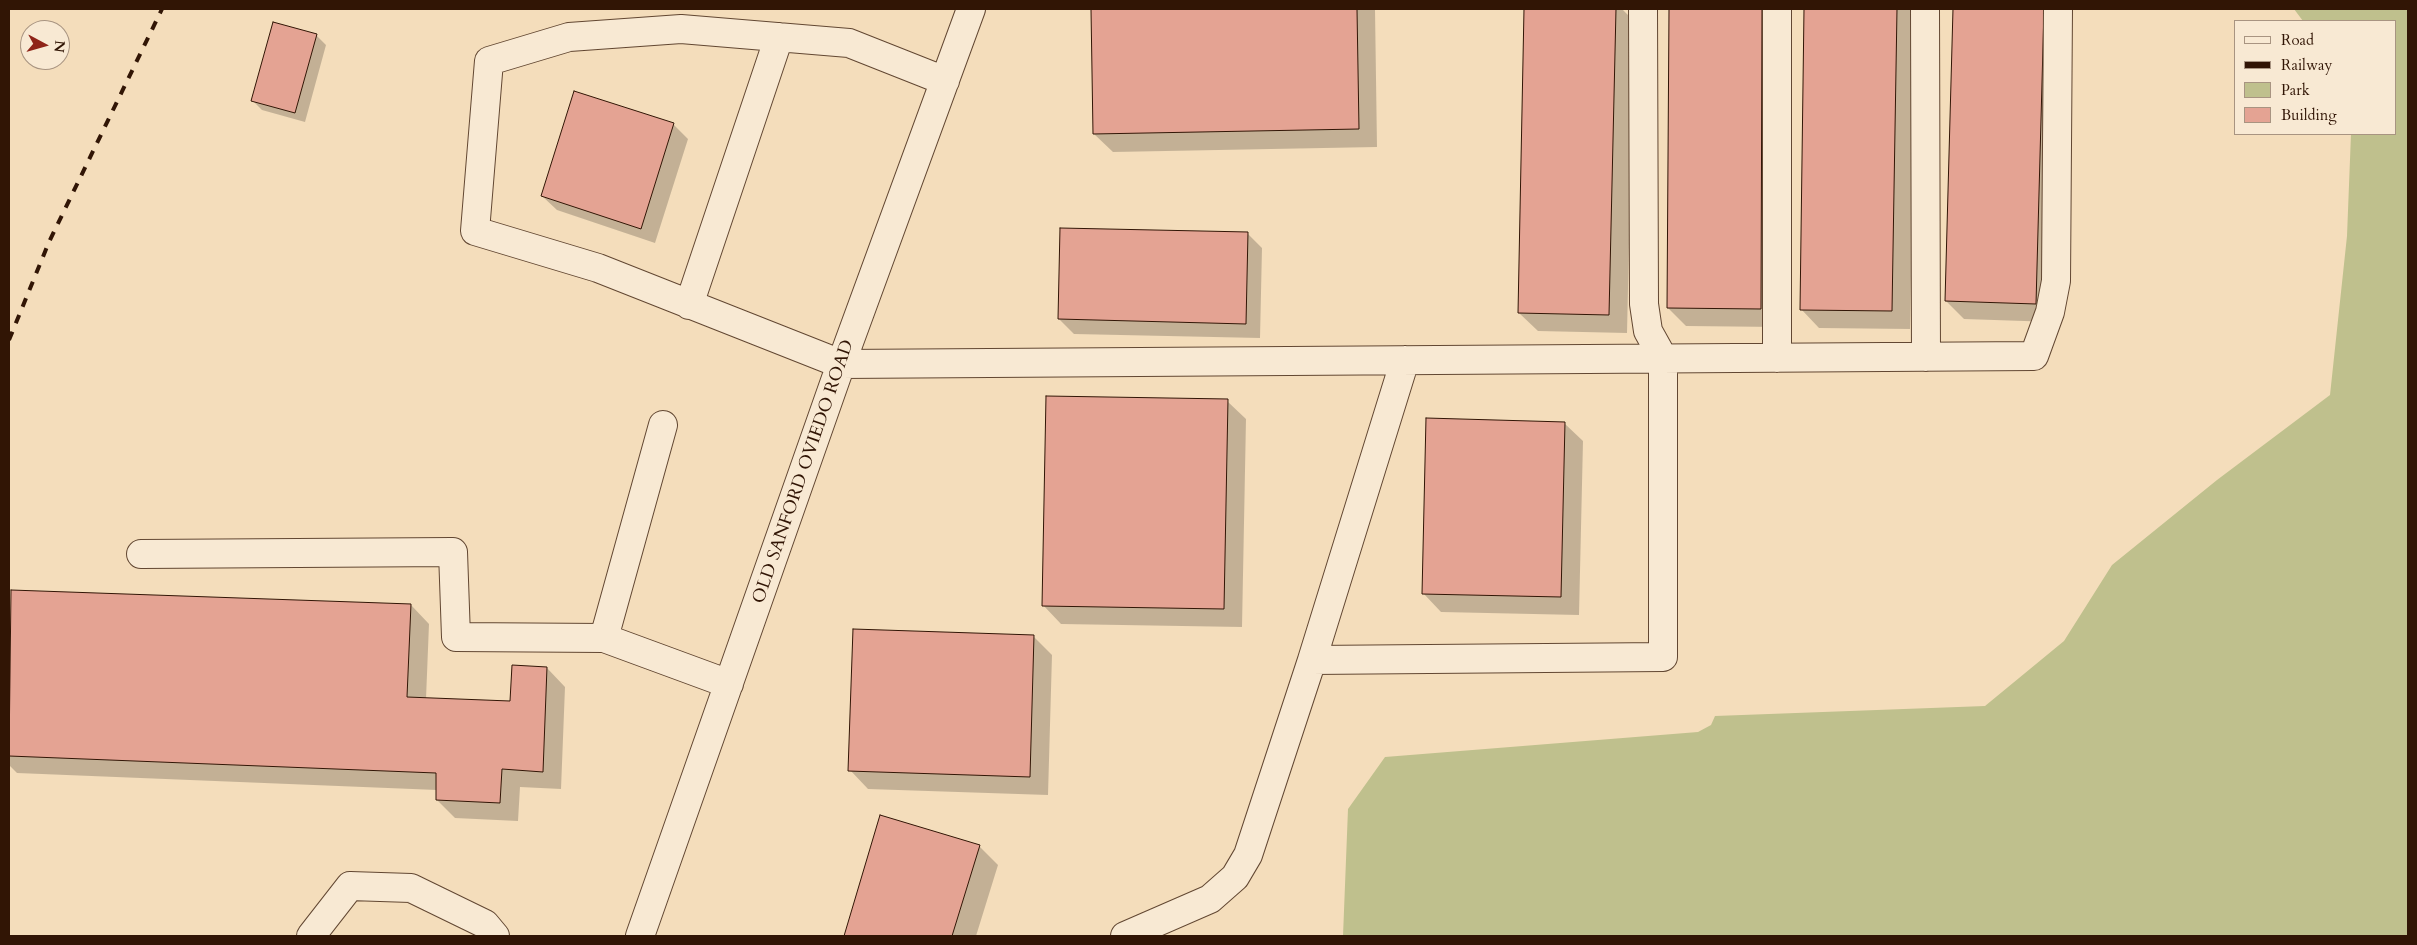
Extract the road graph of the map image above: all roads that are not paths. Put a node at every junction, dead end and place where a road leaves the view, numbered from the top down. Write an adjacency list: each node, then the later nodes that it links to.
1 (972, 9): 7 (street, OLD SANFORD OVIEDO ROAD)
2 (1643, 9): 10 (street)
3 (1777, 9): 11 (street)
4 (1925, 9): 9 (street)
5 (2058, 9): 9 (street)
6 (779, 37): 7 (street); 8 (street); 8 (street)
7 (945, 81): 13 (street, OLD SANFORD OVIEDO ROAD)
8 (689, 304): 13 (street)
9 (1926, 357): 11 (street)
10 (1663, 358): 11 (street); 12 (street); 17 (street)
11 (1777, 358)
12 (1405, 360): 13 (street); 17 (street)
13 (841, 364): 18 (street, OLD SANFORD OVIEDO ROAD)
14 (663, 425): 16 (street)
15 (140, 554): 16 (street)
16 (604, 638): 18 (street)
17 (1312, 660): 22 (street)
18 (729, 684): 21 (street, OLD SANFORD OVIEDO ROAD)
19 (311, 936): 20 (street)
20 (495, 936)
21 (640, 936)
22 (1124, 936)

